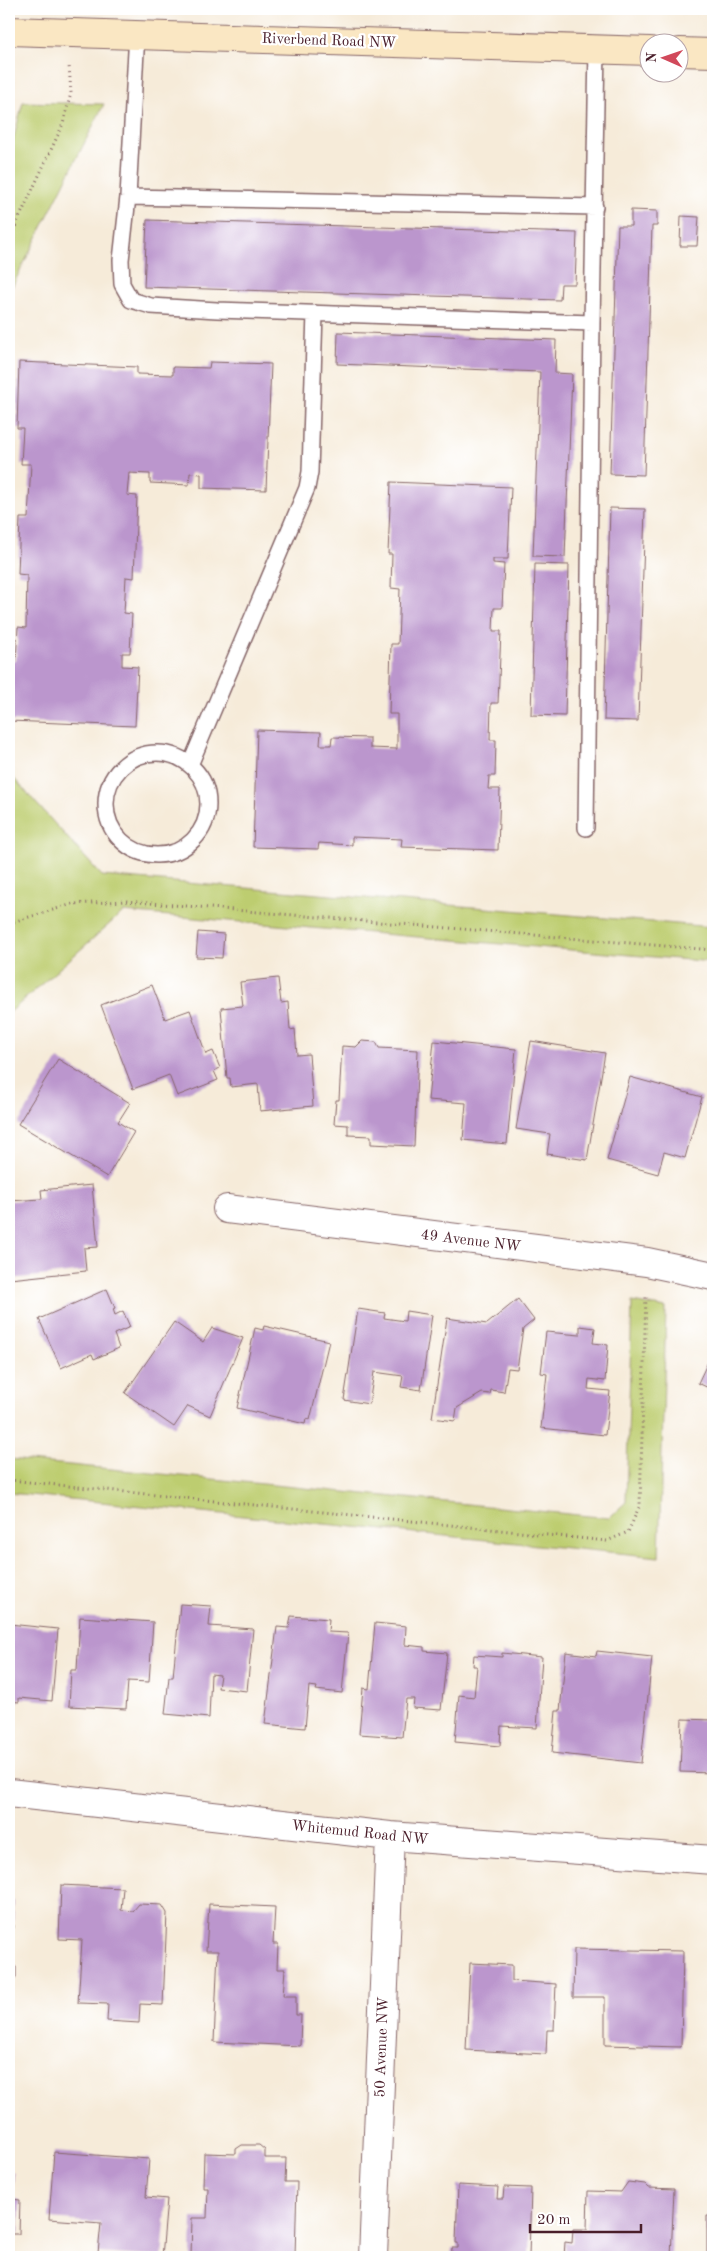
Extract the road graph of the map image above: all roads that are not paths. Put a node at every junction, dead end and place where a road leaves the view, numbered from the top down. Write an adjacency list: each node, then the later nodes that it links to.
1 (9, 30): 2 (street, Riverbend Road NW)
2 (136, 33): 3 (street, Riverbend Road NW); 7 (lane)
3 (597, 49): 4 (street, Riverbend Road NW); 8 (lane)
4 (640, 51)
5 (690, 52): 6 (street)
6 (713, 53)
7 (128, 197): 8 (lane); 9 (lane)
8 (595, 207): 10 (lane)
9 (315, 313): 10 (lane); 11 (lane)
10 (592, 323): 12 (lane)
11 (190, 765): 11 (lane)
12 (586, 828)
13 (227, 1209): 14 (street, 49 Avenue NW)
14 (713, 1276)
15 (9, 1792): 16 (street, Whitemud Road NW)
16 (390, 1836): 17 (street, Whitemud Road NW); 18 (street, 50 Avenue NW)
17 (713, 1860)
18 (373, 2257)

